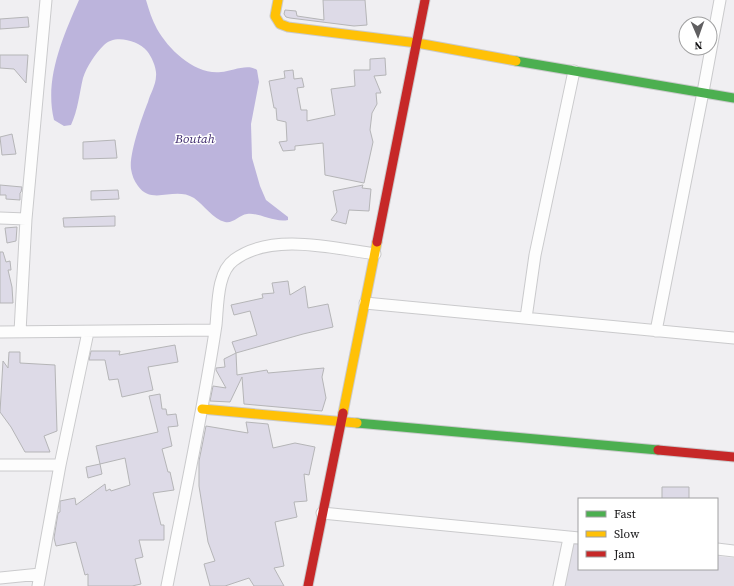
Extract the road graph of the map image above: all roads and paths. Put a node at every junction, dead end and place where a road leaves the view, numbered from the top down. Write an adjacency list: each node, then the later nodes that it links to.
1 (46, 0): 10 (street)
2 (278, 0): 5 (street)
3 (425, 0): 5 (street)
4 (720, 0): 7 (street)
5 (417, 43): 6 (street); 11 (street)
6 (574, 71): 7 (street); 13 (street)
7 (703, 92): 8 (street); 15 (street)
8 (734, 98)
9 (0, 218): 10 (street)
10 (26, 219): 17 (street)
11 (375, 254): 12 (street); 14 (street)
12 (365, 303): 13 (street); 21 (street)
13 (526, 318): 15 (street)
14 (215, 330): 18 (street); 20 (street)
15 (656, 331): 19 (street)
16 (0, 332): 17 (street)
17 (20, 332): 18 (street)
18 (88, 332): 24 (street)
19 (734, 338)
20 (202, 409): 21 (street); 32 (street)
21 (340, 422): 22 (street); 25 (street)
22 (734, 457)
23 (0, 465): 24 (street)
24 (60, 465): 29 (street)
25 (322, 513): 26 (street); 33 (street)
26 (574, 538): 34 (street)
27 (718, 550): 28 (street)
28 (734, 551)
29 (40, 574): 30 (street); 31 (street)
30 (0, 578)
31 (38, 586)
32 (167, 586)
33 (308, 586)
34 (560, 586)

